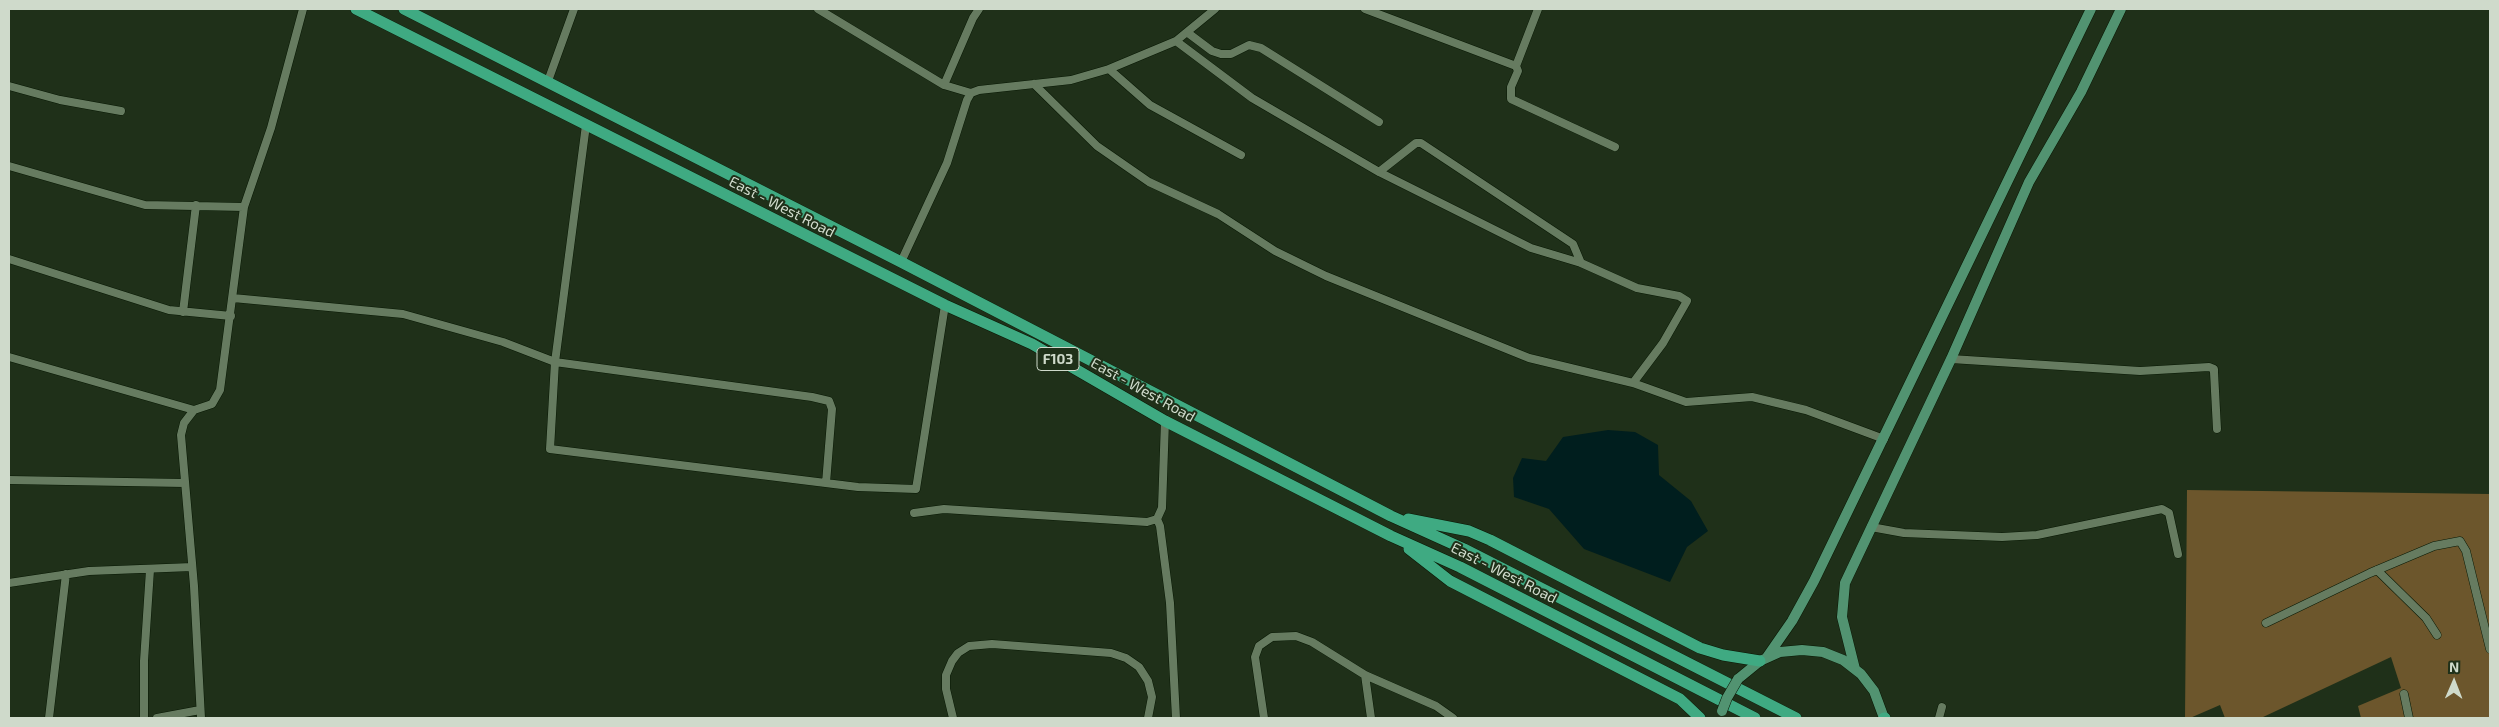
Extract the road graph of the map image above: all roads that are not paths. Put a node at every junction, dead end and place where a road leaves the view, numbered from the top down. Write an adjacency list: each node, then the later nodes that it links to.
1 (302, 9): 30 (street)
2 (356, 9): 24 (main road, East - West Road / F103)
3 (404, 9): 12 (main road, East - West Road / F103)
4 (574, 9): 17 (street)
5 (818, 9): 19 (street)
6 (979, 9): 19 (street)
7 (1365, 9): 15 (street)
8 (1538, 9): 15 (street)
9 (2091, 9): 45 (main road)
10 (2120, 9): 39 (main road)
11 (1212, 10): 13 (street)
12 (420, 12): 17 (main road, East - West Road / F103)
13 (1188, 32): 14 (street); 23 (street)
14 (1176, 41): 16 (street); 28 (street)
15 (1516, 66): 25 (street)
16 (1109, 69): 18 (street); 26 (street)
17 (548, 81): 32 (main road, East - West Road / F103)
18 (1034, 84): 21 (street); 41 (street)
19 (944, 85): 21 (street)
20 (9, 86): 22 (street)
21 (971, 93): 32 (street)
22 (121, 111)
23 (1379, 122)
24 (586, 125): 35 (main road, East - West Road / F103); 40 (street)
25 (1615, 147)
26 (1241, 155)
27 (9, 166): 29 (street)
28 (1379, 172): 33 (street); 33 (street)
29 (196, 205): 30 (street); 36 (street)
30 (244, 207): 34 (street)
31 (9, 259): 36 (street)
32 (901, 262): 50 (main road, East - West Road / F103)
33 (1581, 263): 41 (street)
34 (233, 298): 37 (street); 40 (street)
35 (945, 305): 43 (main road, East - West Road / F103); 48 (street)
36 (183, 312): 37 (street)
37 (231, 316): 42 (street)
38 (9, 357): 42 (street)
39 (1952, 359): 44 (street); 52 (main road)
40 (555, 362): 48 (street); 48 (street)
41 (1633, 383): 45 (street)
42 (194, 410): 47 (street)
43 (1165, 421): 51 (street); 53 (main road, East - West Road / F103)
44 (2217, 429)
45 (1884, 439): 63 (main road)
46 (9, 480): 47 (street)
47 (184, 483): 55 (street)
48 (826, 483)
49 (914, 513): 51 (street)
50 (1391, 516): 63 (main road); 81 (main road, East - West Road / F103)
51 (1157, 519): 75 (street)
52 (1871, 527): 54 (street); 64 (main road)
53 (1391, 536): 79 (main road); 80 (main road, East - West Road / F103)
54 (2178, 554)
55 (192, 567): 56 (street); 68 (street)
56 (150, 570): 58 (street); 71 (street)
57 (2377, 570): 60 (street); 61 (street); 62 (street)
58 (66, 574): 59 (street); 70 (street)
59 (9, 584)
60 (2266, 623)
61 (2437, 635)
62 (2490, 649)
63 (1763, 659): 64 (main road); 69 (main road, bridge)
64 (1855, 669): 82 (main road)
65 (1365, 675): 76 (street); 77 (street); 78 (street)
66 (2404, 694): 84 (street)
67 (1942, 707): 83 (street)
68 (200, 714): 72 (street)
69 (1721, 715)
70 (48, 718)
71 (144, 718)
72 (157, 718)
73 (953, 718): 74 (street)
74 (1148, 718)
75 (1176, 718)
76 (1264, 718)
77 (1371, 718)
78 (1453, 718)
79 (1700, 718)
80 (1755, 718)
81 (1796, 718)
82 (1884, 718)
83 (1939, 718)
84 (2409, 718)

